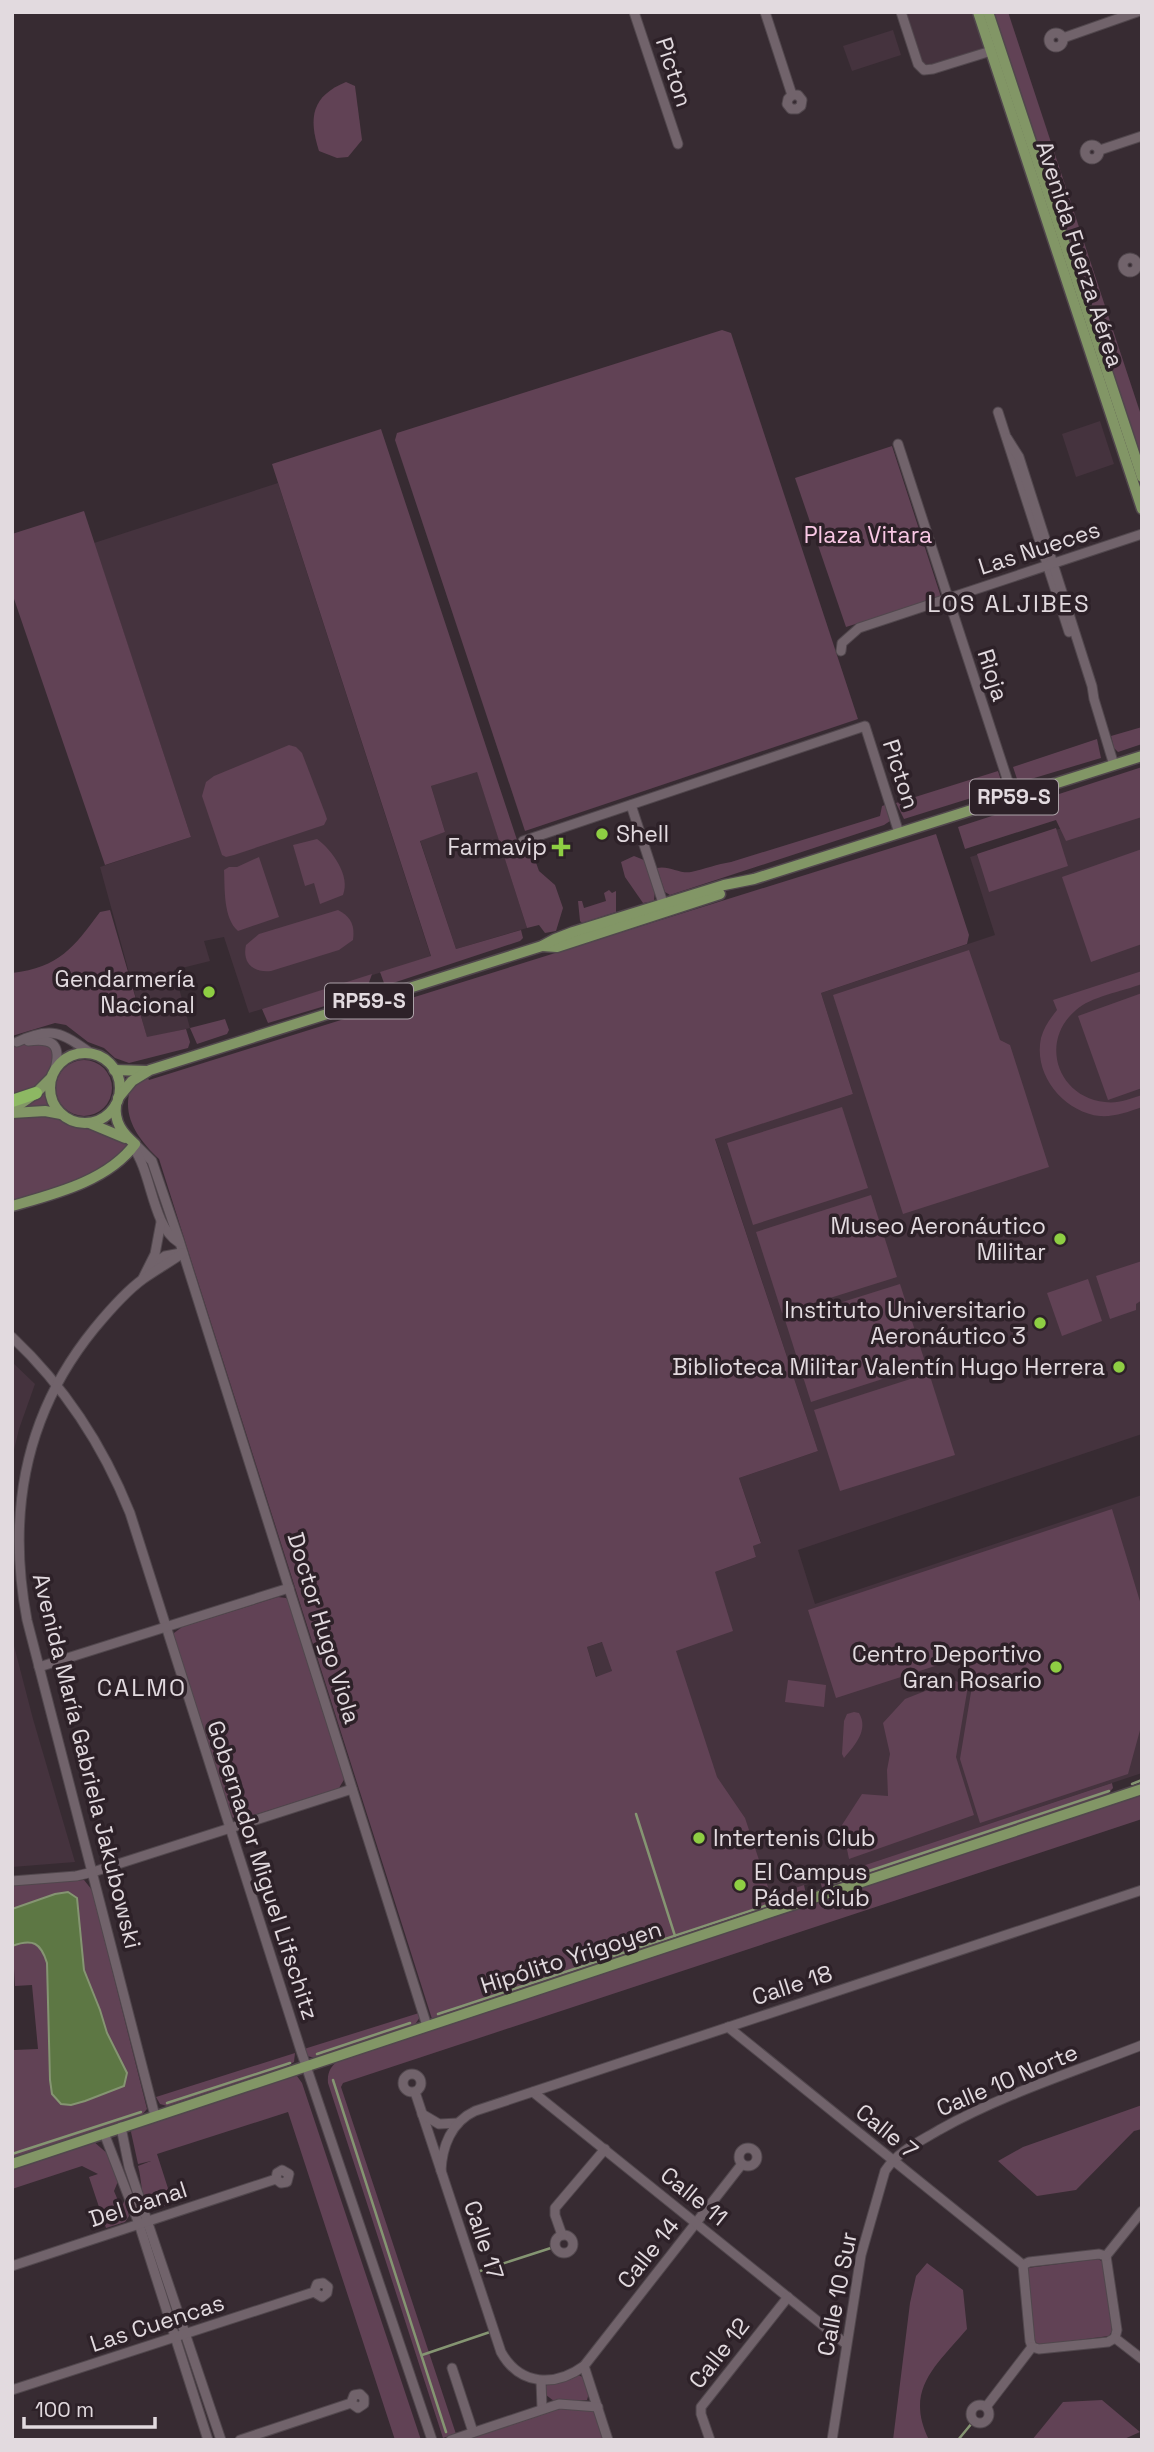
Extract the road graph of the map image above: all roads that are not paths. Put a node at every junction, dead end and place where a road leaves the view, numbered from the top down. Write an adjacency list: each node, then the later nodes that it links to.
1 (634, 12): 11 (street, Picton)
2 (765, 12): 9 (street)
3 (901, 12): 8 (street)
4 (978, 12): 8 (main road, Avenida Fuerza Aérea)
5 (988, 12): 13 (main road, Avenida Fuerza Aérea)
6 (1137, 12): 7 (street)
7 (1063, 38)
8 (991, 51): 13 (main road, Avenida Fuerza Aérea)
9 (792, 95)
10 (1142, 136): 12 (street)
11 (678, 144)
12 (1100, 149)
13 (1090, 335): 16 (main road, Avenida Fuerza Aérea); 17 (main road, Avenida Fuerza Aérea)
14 (998, 412): 19 (street)
15 (898, 444): 20 (street, Rioja)
16 (1142, 477)
17 (1142, 509)
18 (1142, 534): 19 (street, Las Nueces)
19 (1050, 565): 20 (street, Las Nueces); 23 (street)
20 (948, 599): 21 (street, Las Nueces); 24 (street, Rioja)
21 (841, 652)
22 (1142, 756): 23 (main road, RP59-S)
23 (1114, 765): 24 (main road, RP59-S)
24 (1013, 797): 26 (main road, RP59-S)
25 (631, 805): 26 (street, Picton); 27 (street); 28 (street)
26 (899, 833): 28 (main road, RP59-S)
27 (523, 841)
28 (665, 908): 32 (main road, RP59-S)
29 (15, 1042): 30 (street); 33 (street)
30 (92, 1054): 31 (main road); 33 (main road)
31 (114, 1070): 32 (main road, RP59-S); 35 (main road)
32 (150, 1070): 35 (main road, RP59-S)
33 (53, 1073): 34 (main road); 38 (main road)
34 (36, 1093): 36 (highway); 37 (main road)
35 (118, 1100): 39 (main road); 40 (main road, Doctor Hugo Viola)
36 (12, 1101)
37 (12, 1111): 38 (main road)
38 (61, 1114): 39 (main road)
39 (89, 1123): 40 (main road, Doctor Hugo Viola)
40 (134, 1145): 41 (main road); 42 (street, Doctor Hugo Viola); 43 (street, Doctor Hugo Viola)
41 (12, 1206)
42 (161, 1219): 43 (street, Doctor Hugo Viola); 44 (street, Avenida María Gabriela Jakubowski)
43 (181, 1248): 44 (street); 45 (street, Avenida María Gabriela Jakubowski); 48 (street, Doctor Hugo Viola)
44 (150, 1266): 45 (street, Avenida María Gabriela Jakubowski)
45 (142, 1279): 47 (street, Avenida María Gabriela Jakubowski)
46 (12, 1337): 47 (street, Gobernador Miguel Lifschitz)
47 (57, 1385): 49 (street, Gobernador Miguel Lifschitz); 50 (street, Avenida María Gabriela Jakubowski)
48 (289, 1588): 49 (street); 51 (street, Doctor Hugo Viola)
49 (166, 1627): 50 (street); 53 (street, Gobernador Miguel Lifschitz)
50 (39, 1667): 54 (street, Avenida María Gabriela Jakubowski)
51 (352, 1789): 53 (street); 57 (street, Doctor Hugo Viola)
52 (1142, 1789): 57 (main road, Hipólito Yrigoyen)
53 (230, 1828): 54 (street); 60 (street, Gobernador Miguel Lifschitz)
54 (93, 1872): 55 (street); 64 (street, Avenida María Gabriela Jakubowski)
55 (12, 1881)
56 (1142, 1890): 58 (street, Calle 18)
57 (427, 2026): 60 (main road, Hipólito Yrigoyen)
58 (728, 2027): 62 (street, Calle 18); 69 (street, Calle 7)
59 (1142, 2045): 69 (street, Calle 10 Norte)
60 (306, 2066): 64 (main road, Hipólito Yrigoyen); 103 (street, Gobernador Miguel Lifschitz)
61 (415, 2092): 63 (street, Calle 17)
62 (533, 2092): 65 (street, Calle 18); 68 (street, Calle 11)
63 (422, 2114): 65 (street); 72 (street, Calle 17)
64 (155, 2116): 66 (main road, Hipólito Yrigoyen)
65 (458, 2123): 72 (street)
66 (121, 2127): 67 (main road, Hipólito Yrigoyen); 75 (street)
67 (104, 2133): 70 (main road, Hipólito Yrigoyen); 75 (street)
68 (605, 2149): 76 (street, Calle 11); 77 (street)
69 (892, 2160): 79 (street, Calle 7); 83 (street, Calle 10 Sur)
70 (12, 2164)
71 (743, 2164): 76 (street, Calle 14)
72 (441, 2171): 93 (street, Calle 17)
73 (276, 2179): 75 (street, Del Canal)
74 (1142, 2211): 78 (street)
75 (143, 2223): 80 (street, Del Canal); 85 (street); 86 (street)
76 (696, 2223): 82 (street, Calle 11); 91 (street, Calle 14)
77 (562, 2235)
78 (1106, 2256): 79 (street); 87 (street)
79 (1023, 2264): 89 (street)
80 (12, 2266)
81 (314, 2292): 85 (street, Las Cuencas)
82 (788, 2297): 84 (street, Calle 11); 106 (street, Calle 12)
83 (851, 2313): 84 (street); 88 (street, Calle 10 Sur)
84 (830, 2330): 88 (street, Calle 11)
85 (187, 2333): 86 (street, Las Cuencas); 101 (street)
86 (175, 2337): 94 (street, Las Cuencas); 100 (street)
87 (1115, 2339): 89 (street); 90 (street)
88 (846, 2344): 107 (street, Calle 10 Sur)
89 (1032, 2347): 97 (street)
90 (1142, 2359)
91 (584, 2366): 93 (street); 96 (street)
92 (452, 2368): 99 (street)
93 (541, 2381): 98 (street)
94 (12, 2390)
95 (351, 2403): 102 (street)
96 (598, 2407): 98 (street); 105 (street)
97 (986, 2407)
98 (542, 2408): 99 (street)
99 (467, 2436): 104 (street)
100 (208, 2440)
101 (221, 2440)
102 (240, 2440)
103 (432, 2440)
104 (451, 2440)
105 (608, 2440)
106 (710, 2440)
107 (832, 2440)

